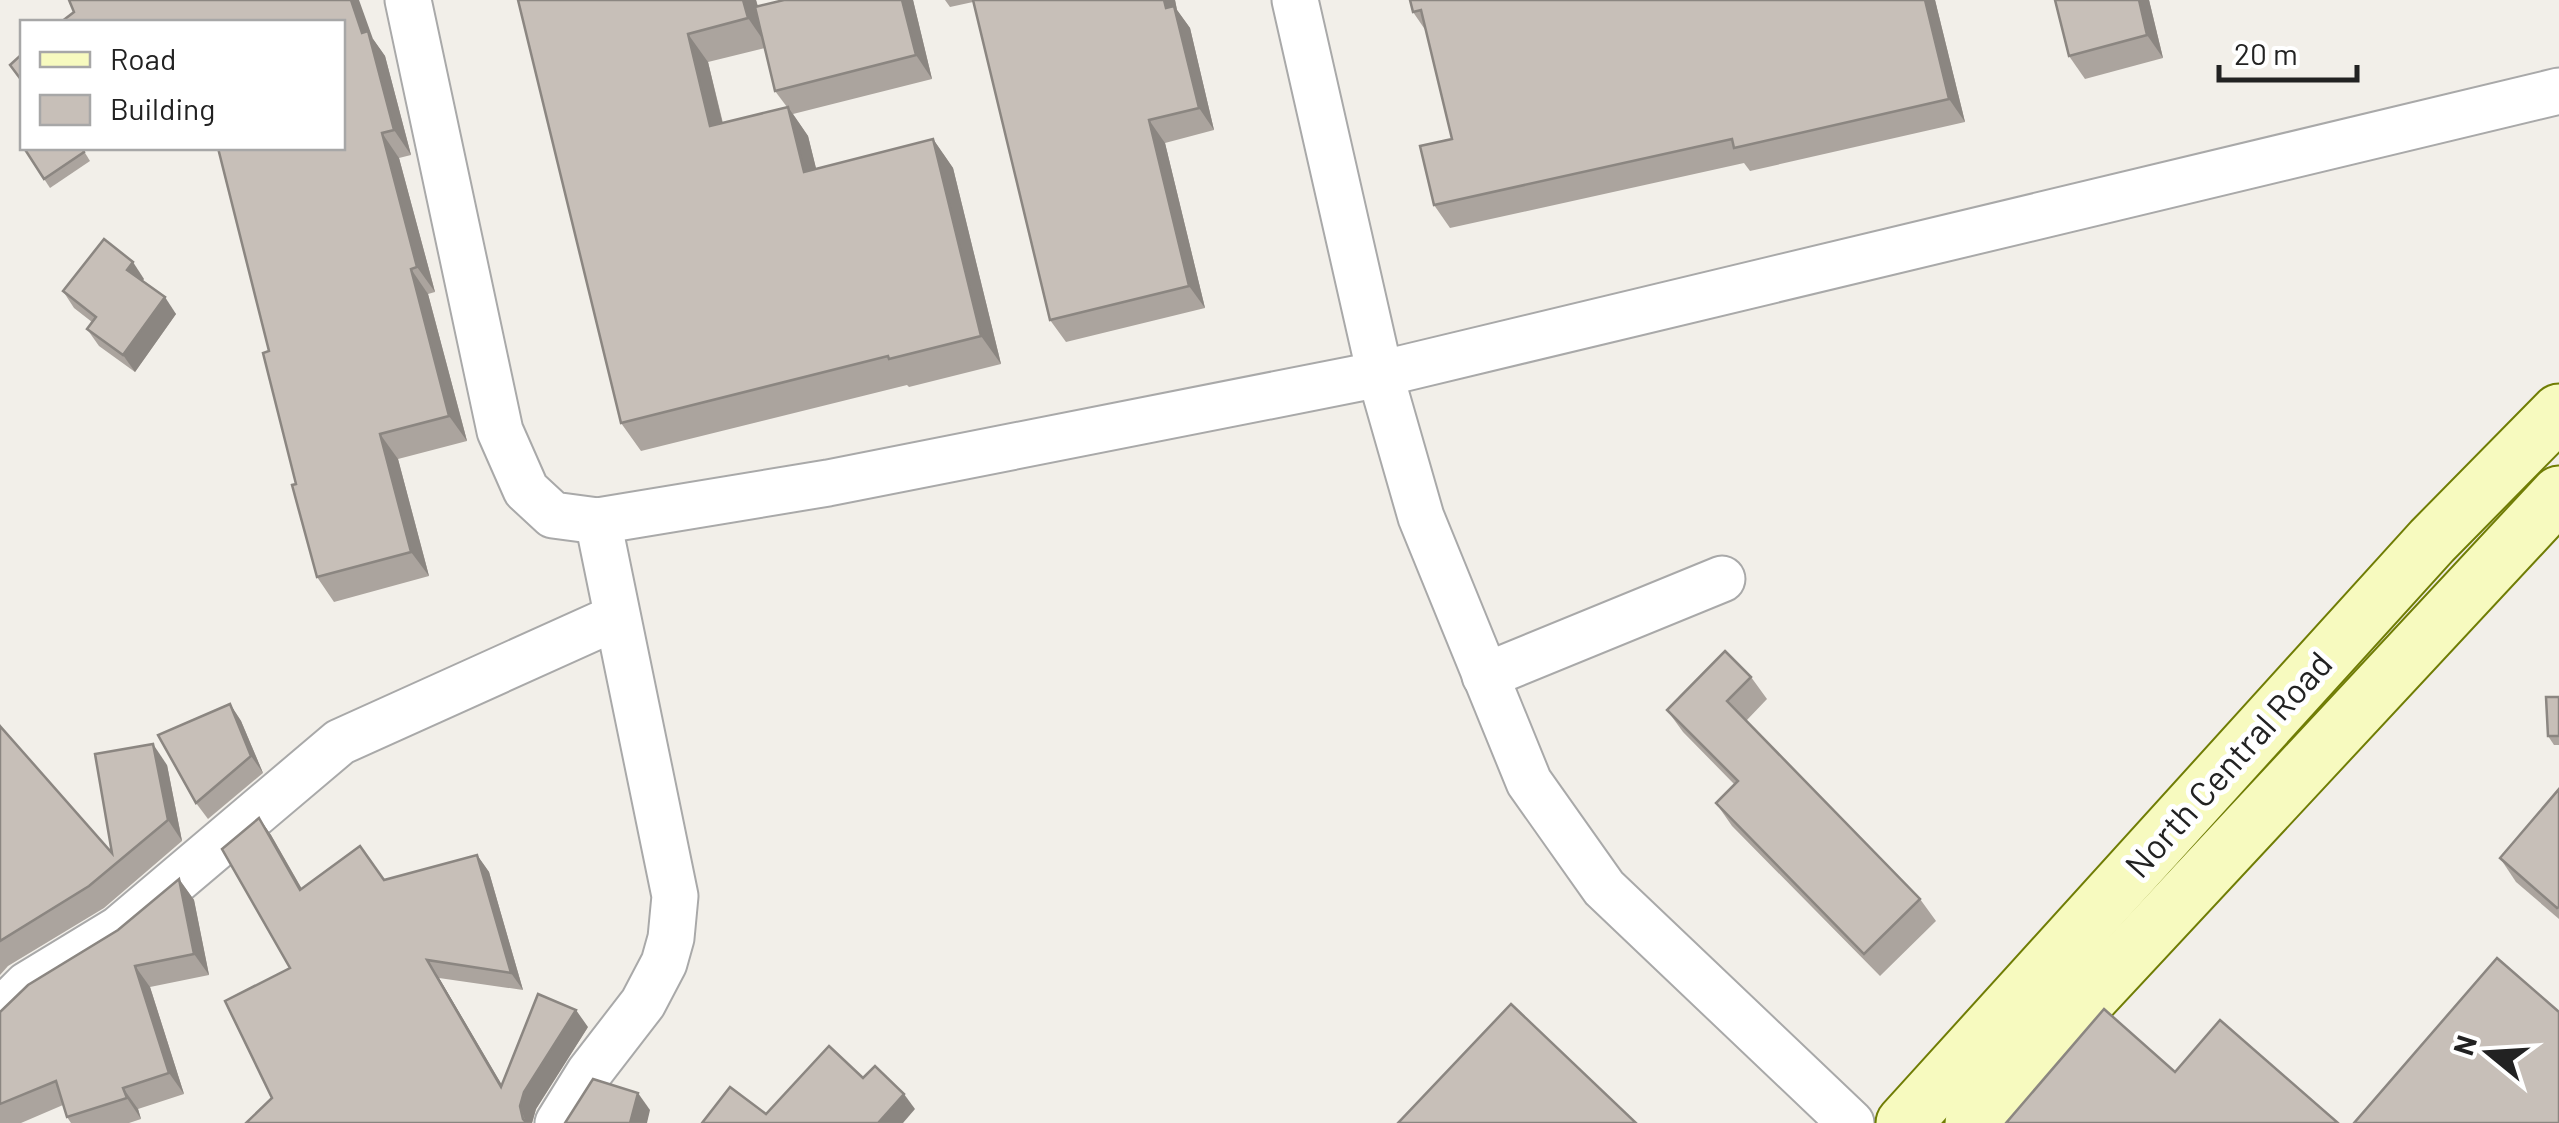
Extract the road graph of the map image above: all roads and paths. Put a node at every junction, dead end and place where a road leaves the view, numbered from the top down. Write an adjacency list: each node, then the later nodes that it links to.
1 (408, 0): 7 (street)
2 (1295, 0): 4 (street)
3 (2559, 91): 4 (street)
4 (1380, 374): 7 (street); 10 (street)
5 (2559, 412): 14 (main road, North Central Road)
6 (2552, 514): 15 (main road, North Central Road)
7 (598, 521): 9 (street)
8 (1722, 579): 10 (street)
9 (618, 617): 11 (street); 12 (street)
10 (1485, 676): 13 (street)
11 (9, 984)
12 (558, 1123)
13 (1851, 1123)
14 (1904, 1123)
15 (1974, 1123)

